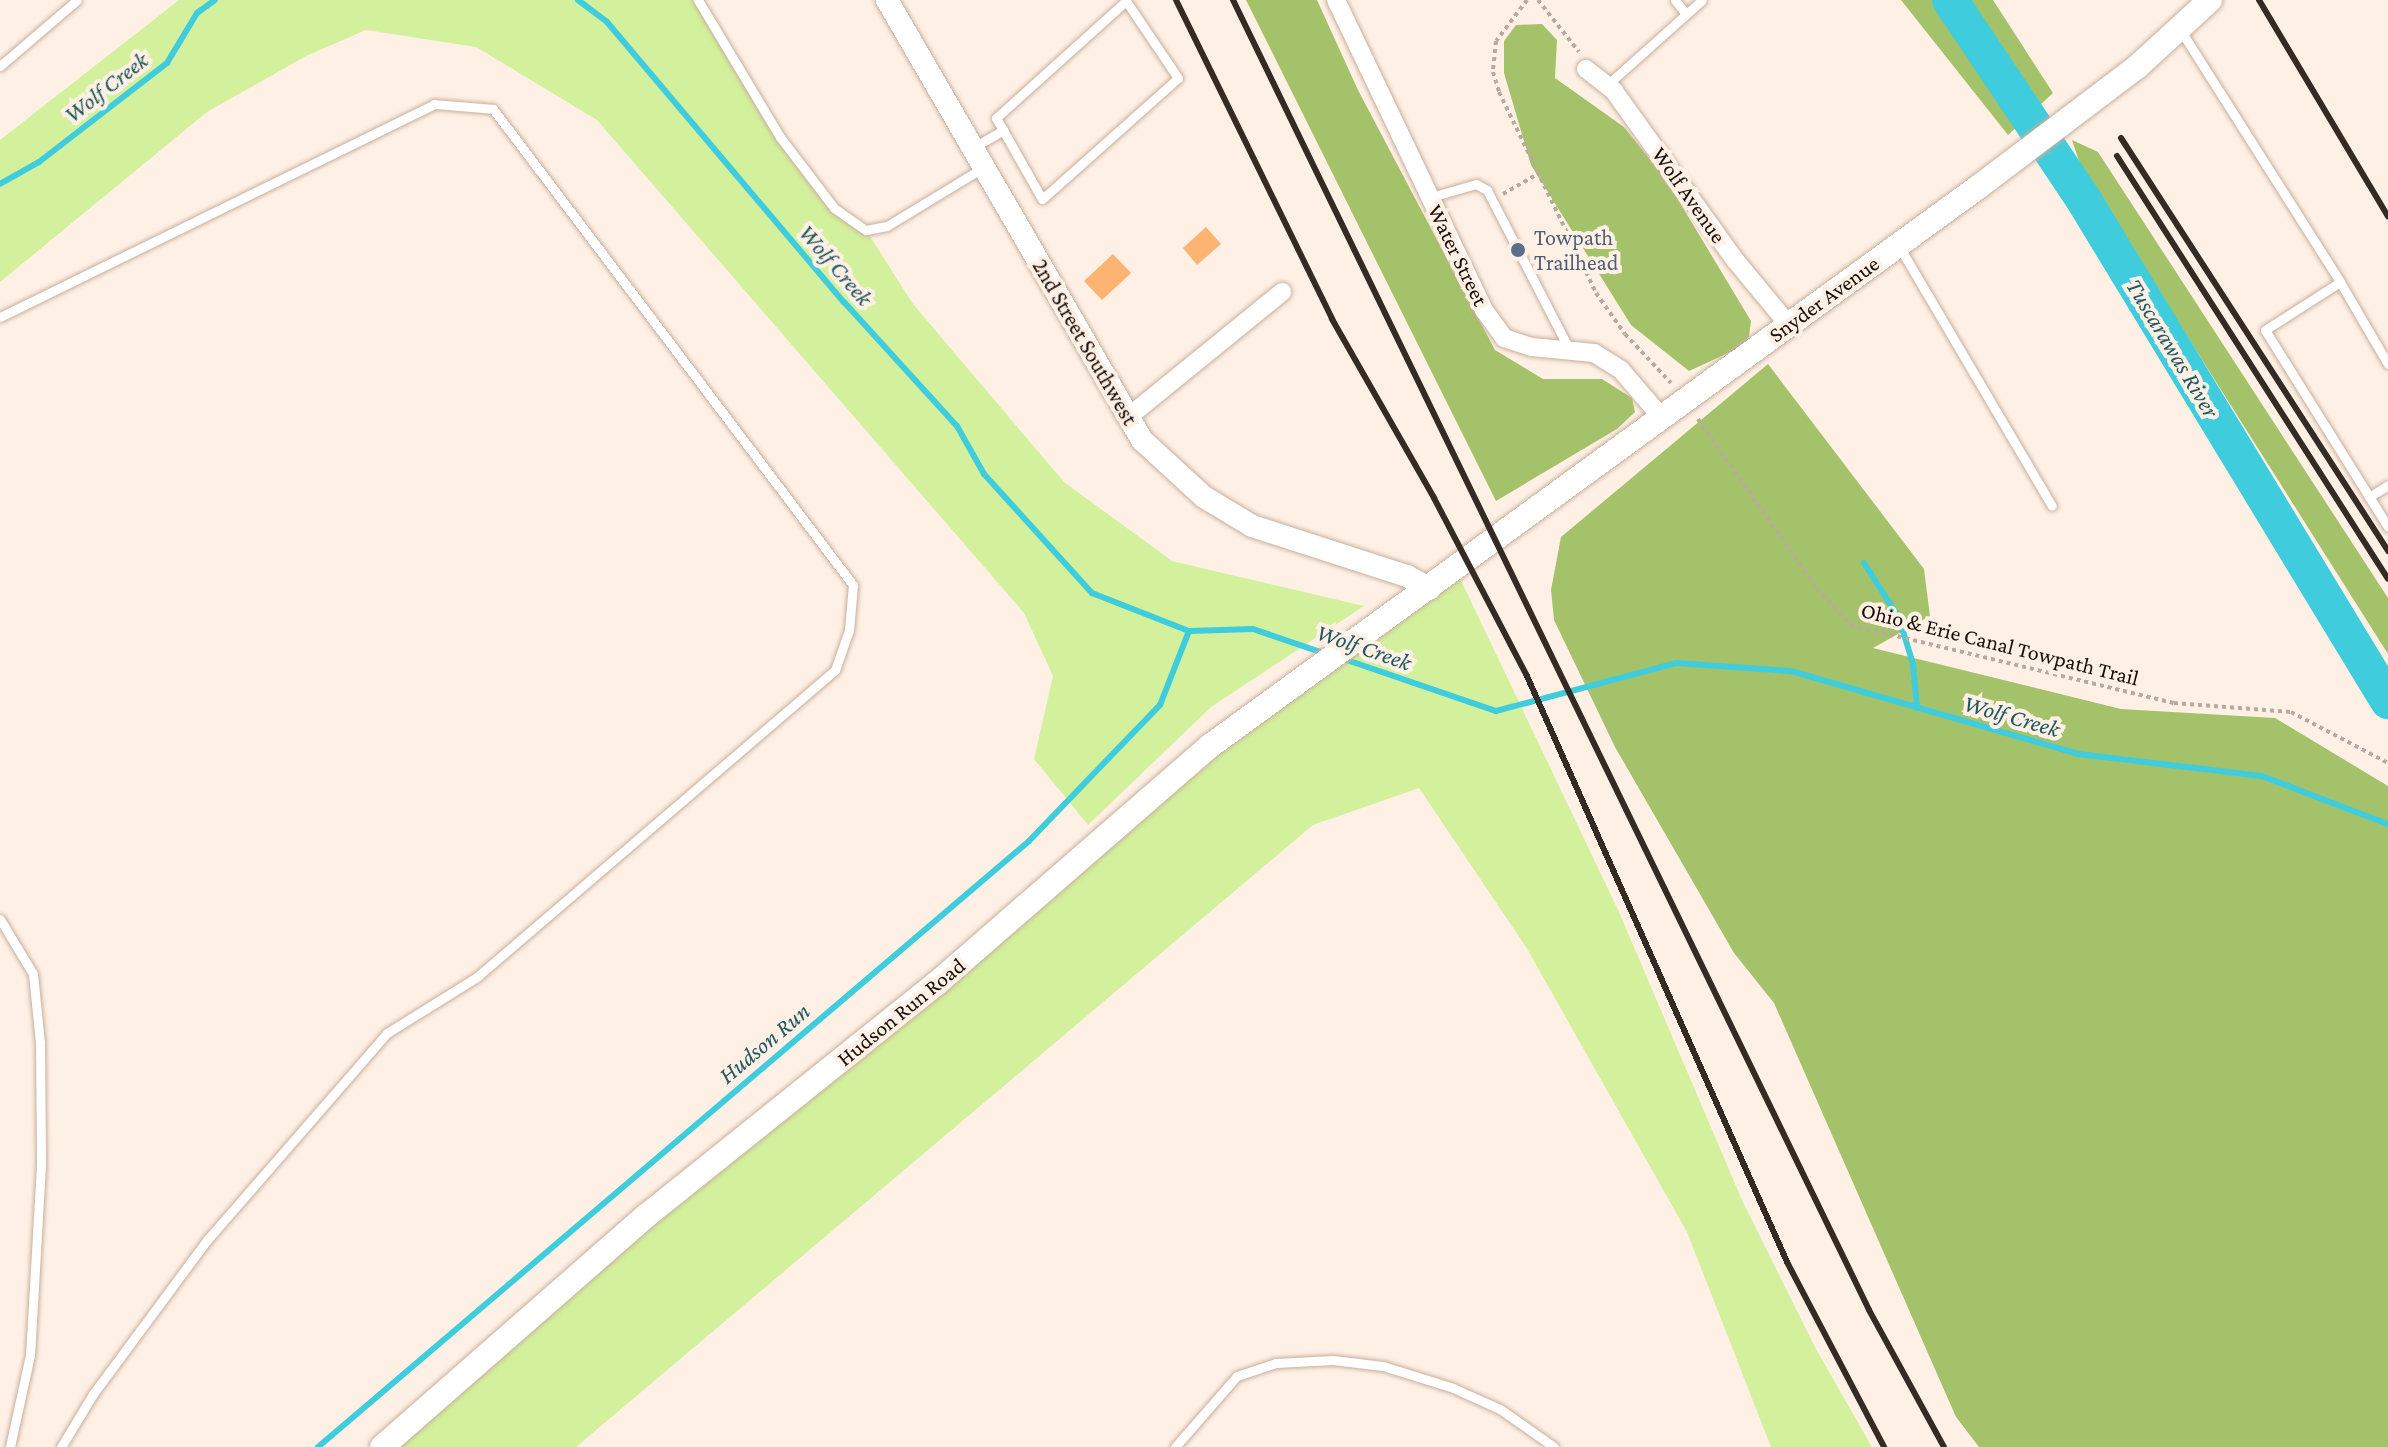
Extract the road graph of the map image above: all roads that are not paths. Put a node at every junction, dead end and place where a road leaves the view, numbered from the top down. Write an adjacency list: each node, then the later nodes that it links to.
1 (77, 0): 10 (lane)
2 (698, 0): 14 (lane)
3 (887, 0): 14 (street, 2nd Street Southwest)
4 (1336, 0): 15 (street, Water Street)
5 (1675, 0): 8 (lane)
6 (1702, 0): 8 (lane)
7 (2202, 3): 9 (main road, Snyder Avenue)
8 (1686, 14): 12 (lane)
9 (2179, 28): 16 (main road, Snyder Avenue); 17 (lane)
10 (0, 66)
11 (1586, 69): 12 (street, Wolf Avenue)
12 (1607, 85): 20 (street, Wolf Avenue)
13 (1003, 130): 13 (lane); 14 (lane)
14 (979, 157): 23 (street, 2nd Street Southwest)
15 (1431, 197): 21 (street, Water Street); 21 (lane)
16 (1898, 245): 20 (main road, Snyder Avenue); 27 (lane)
17 (2340, 282): 22 (lane); 26 (lane)
18 (1282, 292): 23 (street)
19 (0, 317): 32 (lane)
20 (1788, 324): 24 (main road, Snyder Avenue)
21 (1570, 351): 24 (street, Water Street)
22 (2388, 364)
23 (1127, 418): 29 (street, 2nd Street Southwest)
24 (1663, 419): 29 (main road, Snyder Avenue)
25 (2388, 485): 26 (lane)
26 (2369, 497): 28 (lane)
27 (2052, 506)
28 (2388, 527)
29 (1430, 589): 33 (main road, Hudson Run Road)
30 (0, 919): 31 (lane)
31 (10, 1447)
32 (61, 1447)
33 (382, 1447)
34 (1175, 1447): 35 (lane)
35 (1554, 1447)

